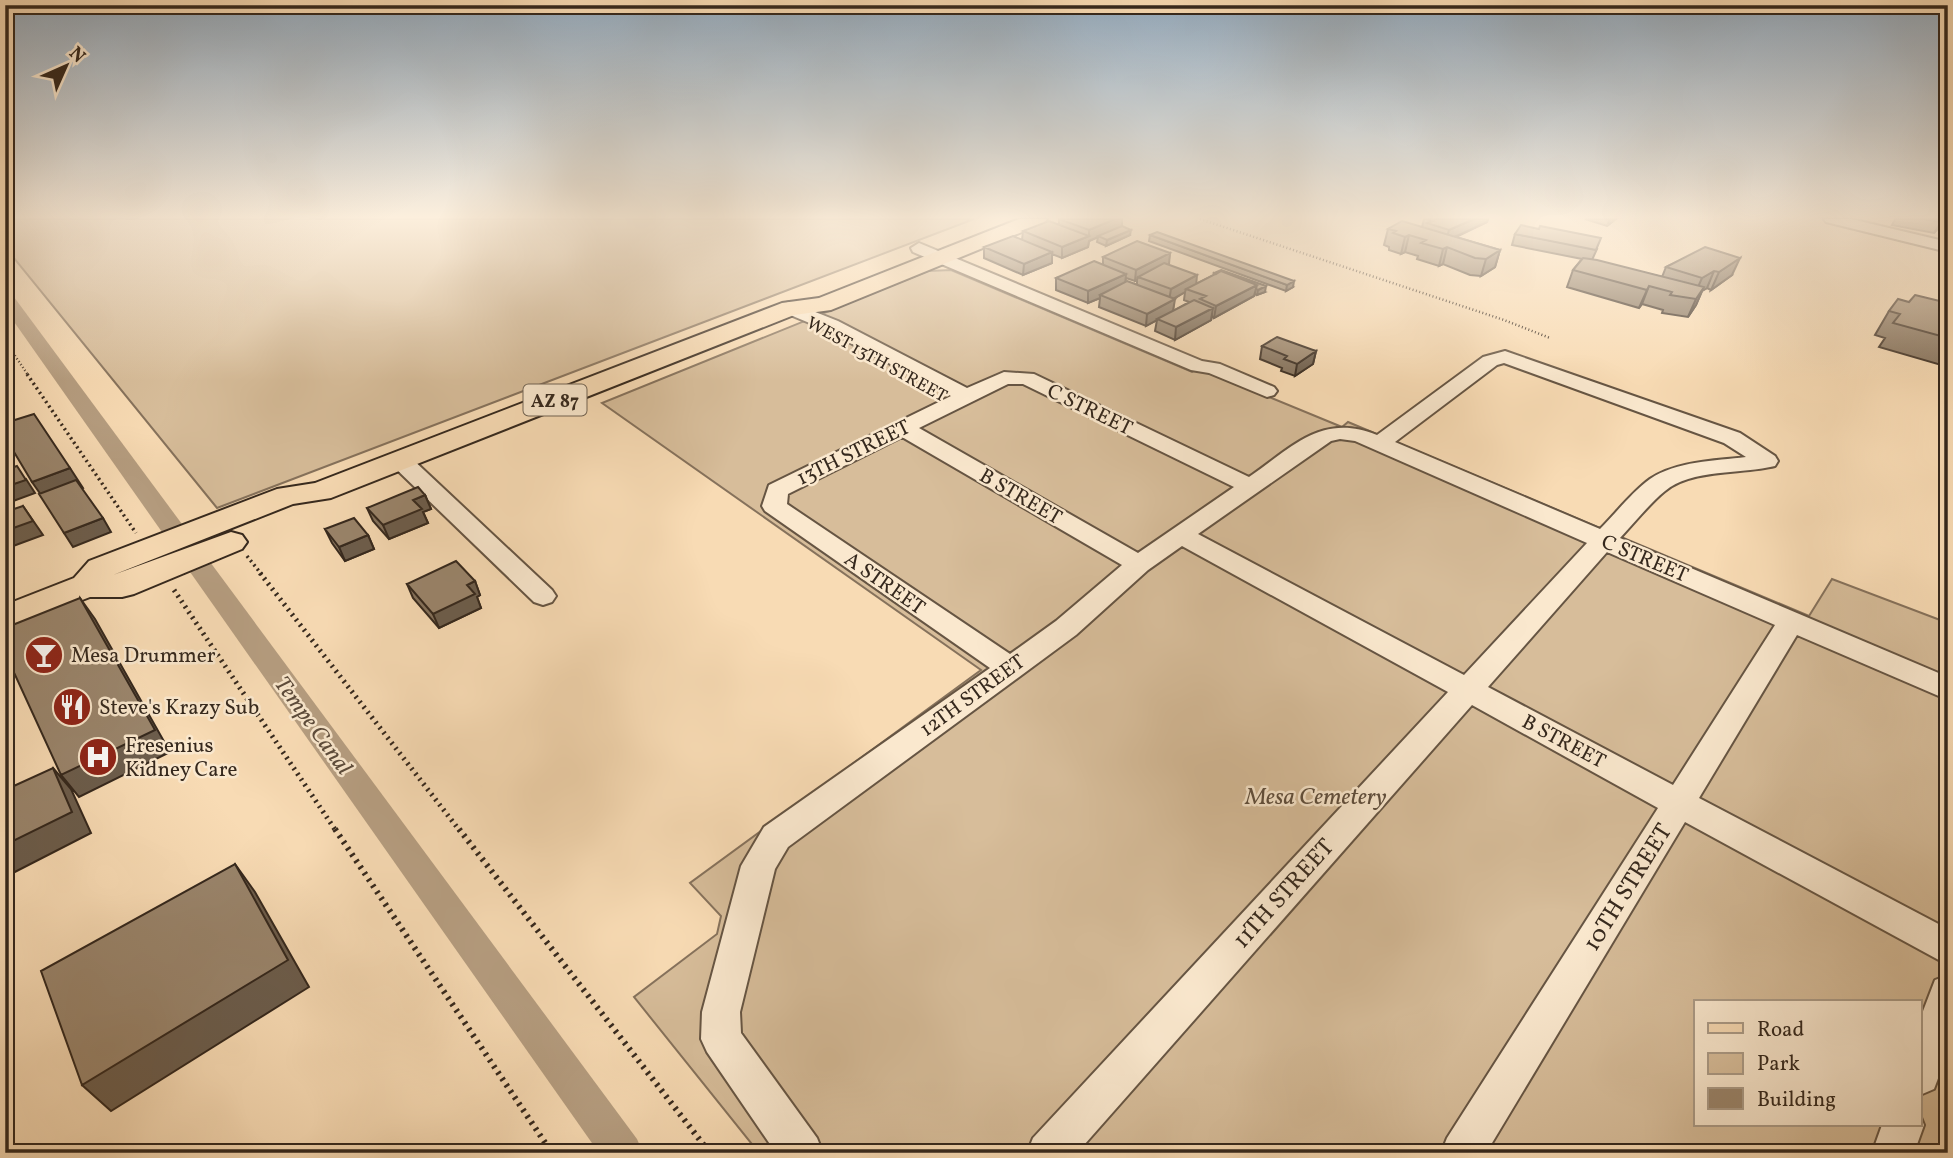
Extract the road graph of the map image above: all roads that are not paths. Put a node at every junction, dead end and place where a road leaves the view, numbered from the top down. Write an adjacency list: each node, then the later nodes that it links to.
1 (857, 273): 4 (main road, AZ 87)
2 (902, 273): 4 (main road, AZ 87)
3 (979, 273): 6 (street)
4 (790, 308): 7 (street, WEST 13TH STREET); 11 (main road, AZ 87)
5 (1003, 378): 7 (street, 13TH STREET); 12 (street, C STREET)
6 (1267, 391)
7 (960, 399): 8 (street, 13TH STREET)
8 (902, 428): 13 (street, 13TH STREET); 16 (street, B STREET)
9 (1340, 432): 10 (street, C STREET); 12 (street, 12TH STREET)
10 (1378, 443): 15 (street, C STREET); 15 (street, 11TH STREET)
11 (401, 461): 17 (street); 18 (main road, AZ 87)
12 (1250, 486): 14 (street, 12TH STREET)
13 (778, 490): 20 (street, A STREET)
14 (1181, 535): 16 (street, 12TH STREET); 22 (lane, B STREET)
15 (1603, 541): 19 (street, C STREET); 22 (street, 11TH STREET)
16 (1139, 564): 20 (street, 12TH STREET)
17 (543, 596)
18 (5, 618)
19 (1791, 622): 21 (street, C STREET); 23 (lane, 10TH STREET)
20 (1010, 668): 28 (street, 12TH STREET)
21 (1948, 689)
22 (1468, 690): 23 (lane, B STREET); 29 (street, 11TH STREET)
23 (1679, 803): 24 (lane, B STREET); 30 (lane, 10TH STREET)
24 (1948, 948)
25 (1948, 993): 26 (street)
26 (1922, 1069)
27 (1903, 1126): 31 (street)
28 (802, 1153)
29 (1048, 1153)
30 (1462, 1153)
31 (1893, 1153)

